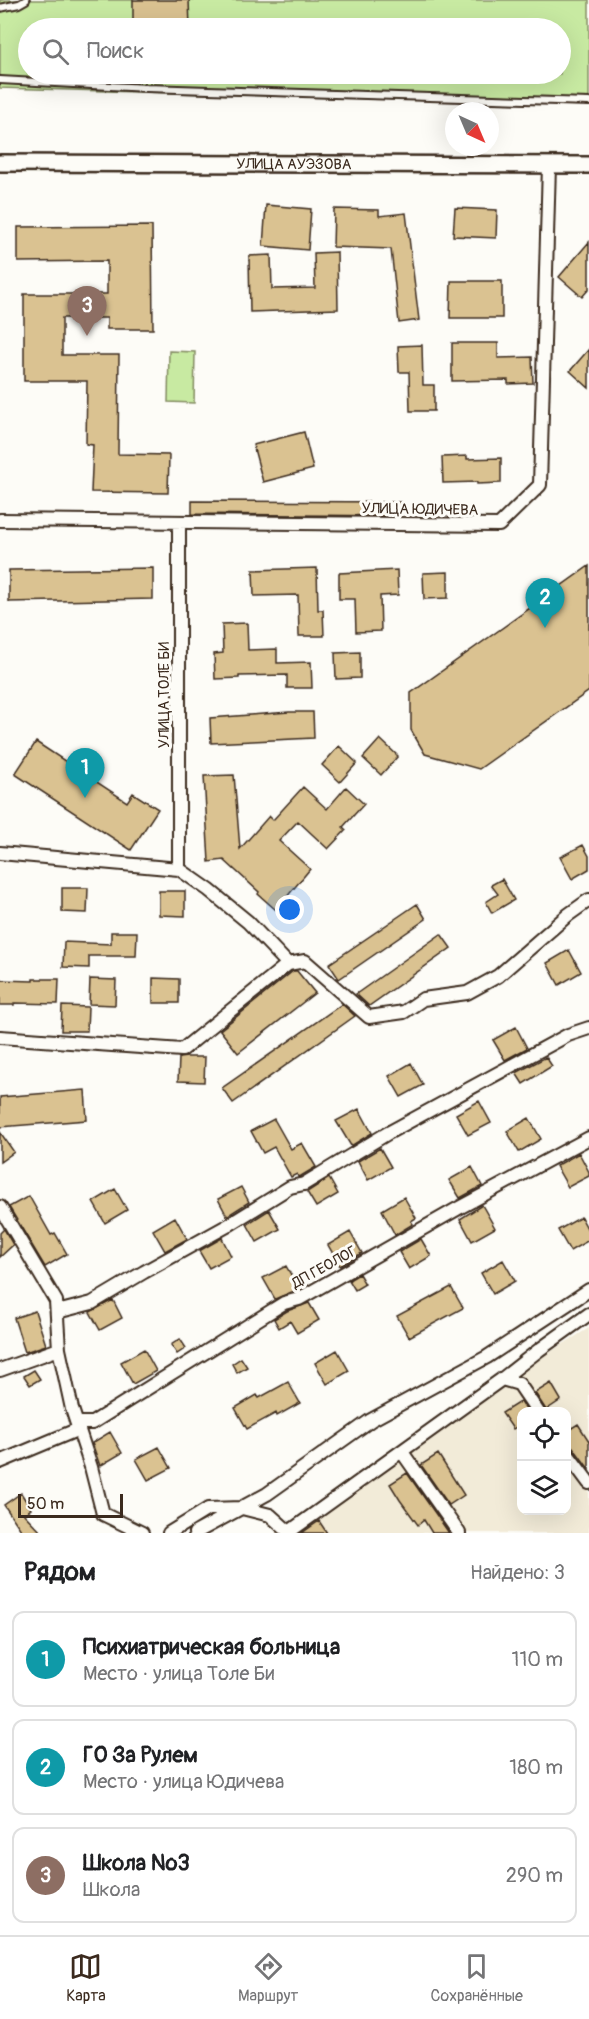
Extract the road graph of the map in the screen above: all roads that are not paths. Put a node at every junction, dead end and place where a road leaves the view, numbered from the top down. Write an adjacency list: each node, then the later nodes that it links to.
1 (26, 0): 2 (lane)
2 (0, 8)
3 (0, 80): 4 (lane)
4 (18, 81)
5 (80, 84): 6 (lane)
6 (589, 102)
7 (0, 163): 8 (street, УЛИЦА АУЭЗОВА)
8 (549, 165): 9 (street, УЛИЦА АУЭЗОВА); 11 (street, УЛИЦА ЮДИЧЕВА)
9 (589, 165)
10 (0, 520): 11 (street, УЛИЦА ЮДИЧЕВА)
11 (179, 522): 13 (street, УЛИЦА ТОЛЕ БИ)
12 (0, 853): 13 (street)
13 (179, 869): 15 (street)
14 (589, 900): 15 (street)
15 (288, 964): 17 (street)
16 (589, 1028): 21 (street)
17 (0, 1036)
18 (589, 1138): 27 (street, ДП ГЕОЛОГ)
19 (0, 1207): 21 (street)
20 (589, 1290): 32 (street)
21 (57, 1312): 23 (street)
22 (589, 1314): 25 (street)
23 (58, 1349): 24 (street); 27 (street)
24 (0, 1370)
25 (502, 1379): 26 (street); 28 (street)
26 (535, 1407)
27 (78, 1426): 30 (street, ДП ГЕОЛОГ); 33 (street)
28 (402, 1452): 36 (street); 37 (street)
29 (571, 1458): 31 (street)
30 (0, 1462)
31 (589, 1483)
32 (242, 1508): 34 (street); 35 (street); 36 (street)
33 (142, 1533)
34 (169, 1533)
35 (195, 1533)
36 (290, 1533)
37 (459, 1533)

